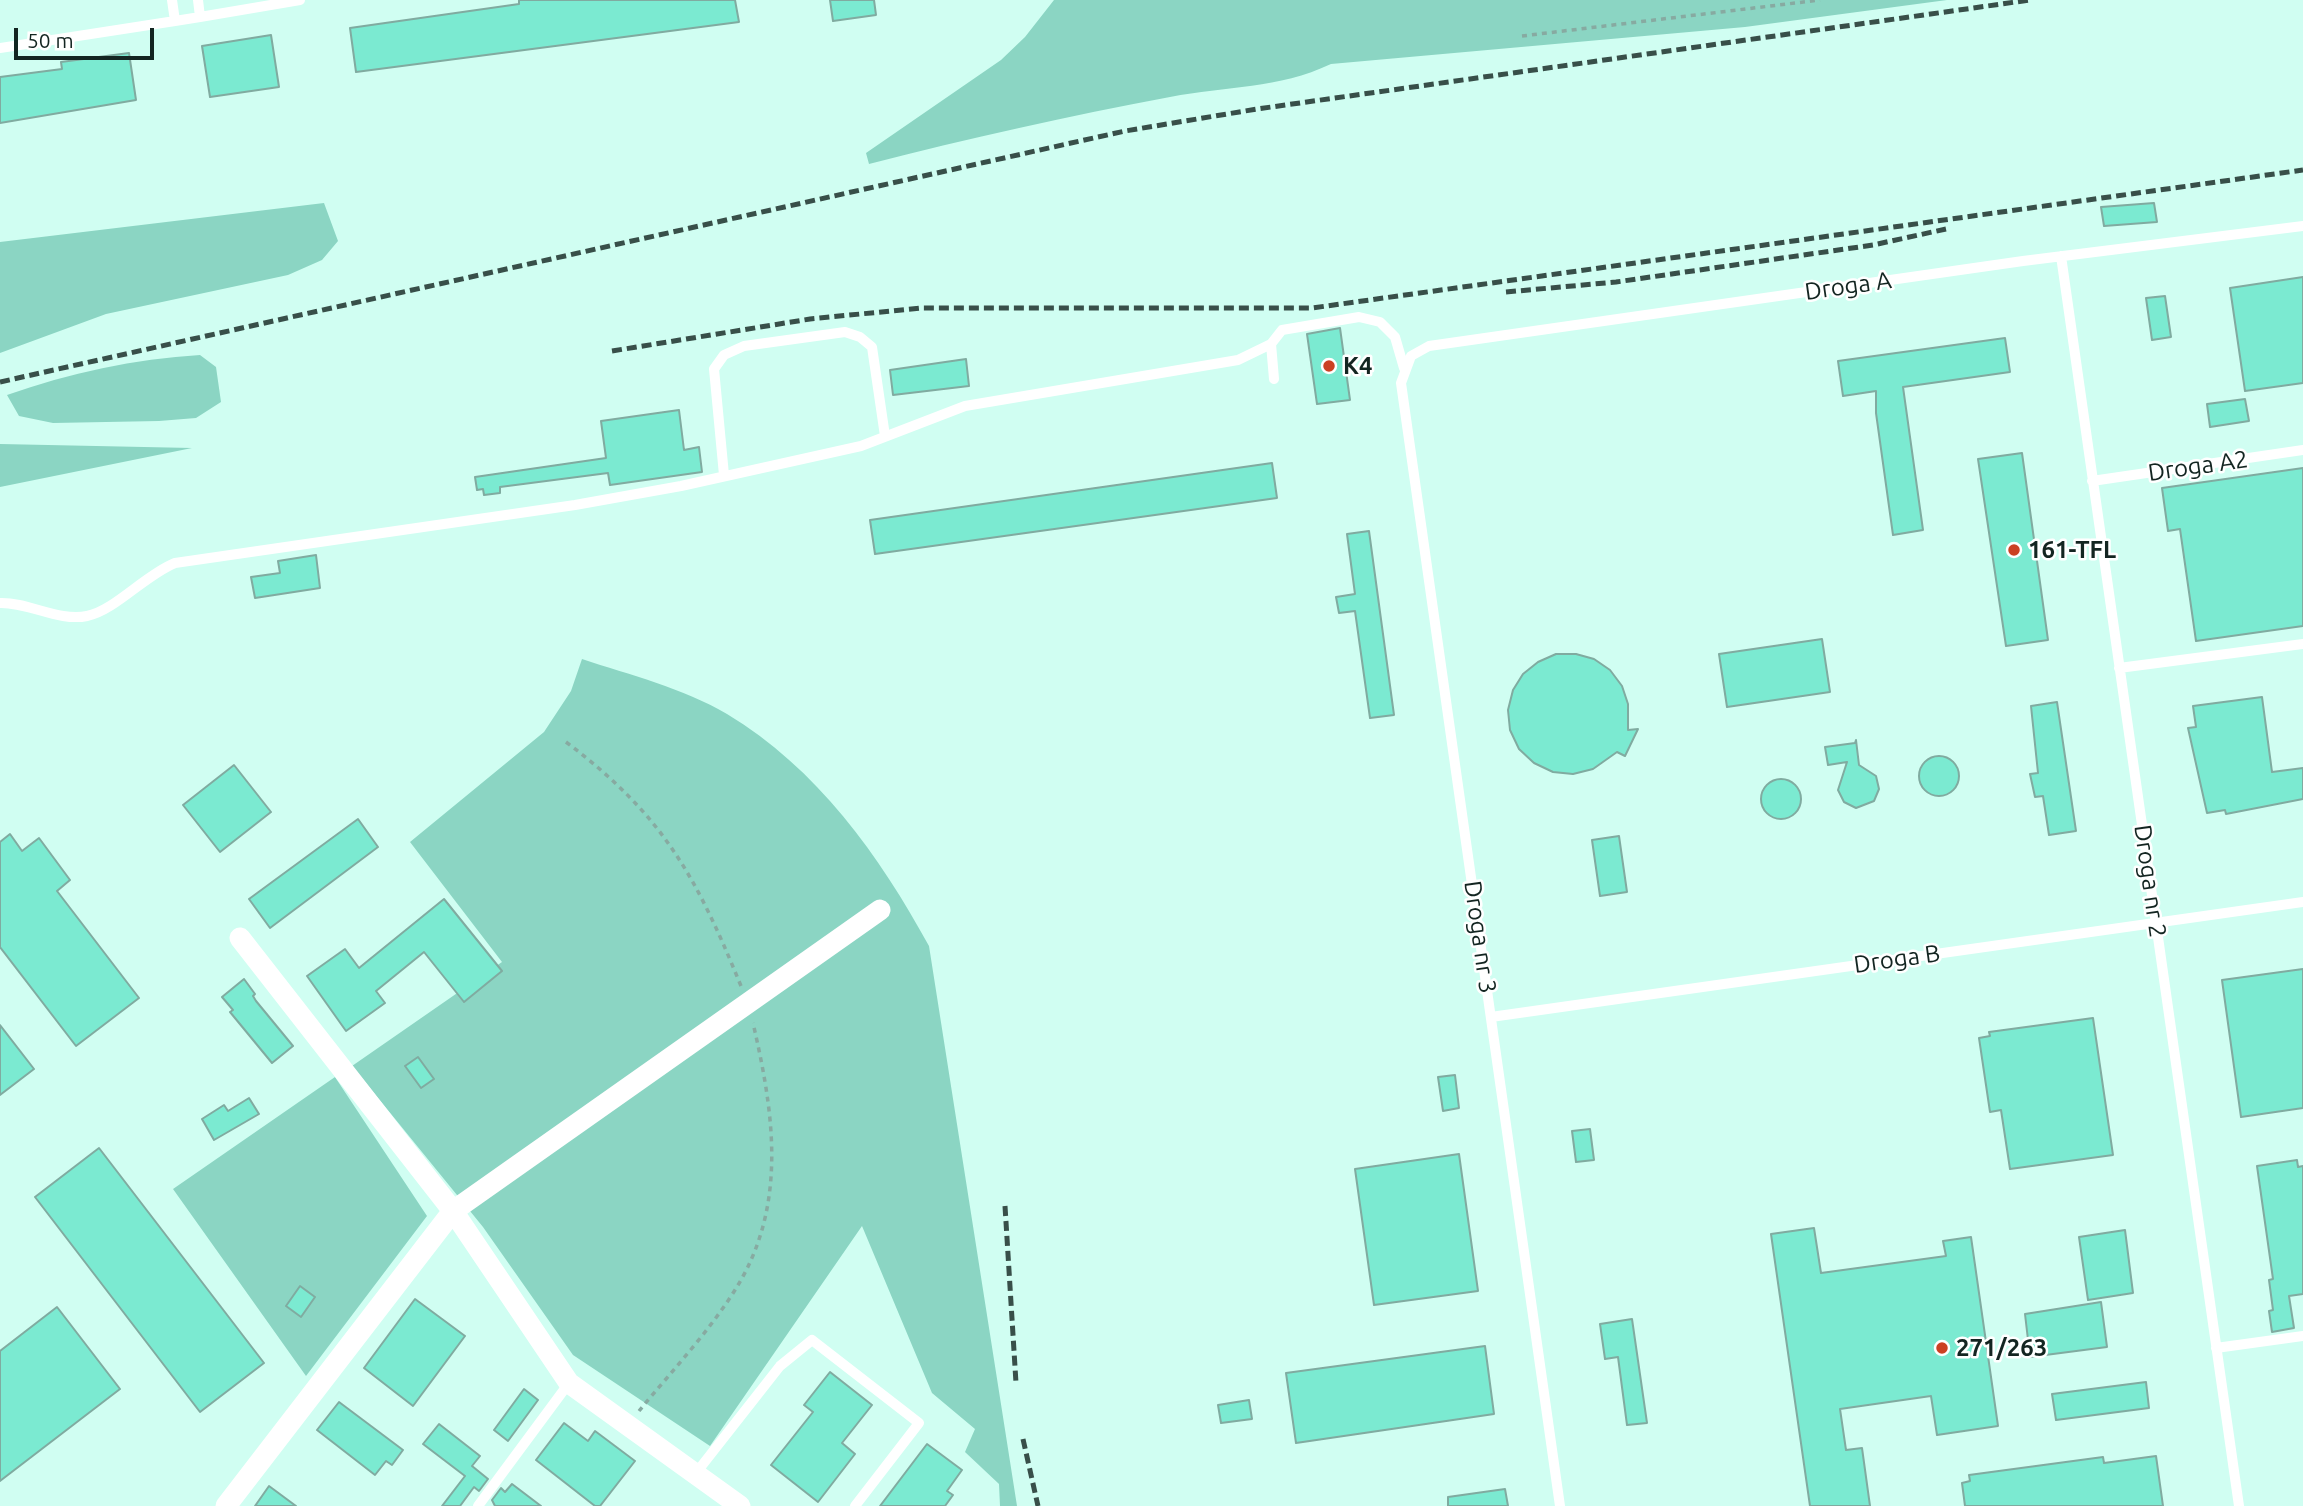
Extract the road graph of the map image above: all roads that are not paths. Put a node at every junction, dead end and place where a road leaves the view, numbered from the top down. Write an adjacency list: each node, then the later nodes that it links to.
1 (172, 0): 5 (lane)
2 (198, 0): 4 (lane)
3 (299, 0): 4 (lane)
4 (200, 17): 5 (lane)
5 (175, 21): 6 (lane)
6 (0, 48)
7 (2303, 226): 8 (lane, Droga A)
8 (2061, 256): 10 (lane, Droga A); 15 (lane, Droga nr 2)
9 (1271, 344): 10 (lane, Droga nr 3); 11 (lane); 12 (lane, Droga nr 3)
10 (1404, 368): 23 (lane, Droga nr 3)
11 (1274, 379)
12 (885, 436): 14 (lane, Droga nr 3); 14 (lane)
13 (2303, 450): 15 (lane, Droga A2)
14 (724, 475): 16 (lane, Droga nr 3)
15 (2092, 481): 18 (lane, Droga nr 2)
16 (0, 603)
17 (2303, 643): 18 (lane)
18 (2119, 668): 21 (lane, Droga nr 2)
19 (2303, 902): 21 (lane, Droga B)
20 (880, 910): 24 (street)
21 (2155, 923): 23 (lane, Droga B); 26 (lane, Droga nr 2)
22 (240, 938): 24 (street)
23 (1491, 1017): 33 (lane, Droga nr 3)
24 (453, 1211): 27 (street); 29 (street)
25 (2303, 1336): 26 (lane)
26 (2216, 1348): 34 (lane, Droga nr 2)
27 (569, 1382): 28 (street); 30 (lane)
28 (696, 1473): 31 (street); 32 (lane)
29 (226, 1506)
30 (478, 1506)
31 (740, 1506)
32 (855, 1506)
33 (1560, 1506)
34 (2239, 1506)

